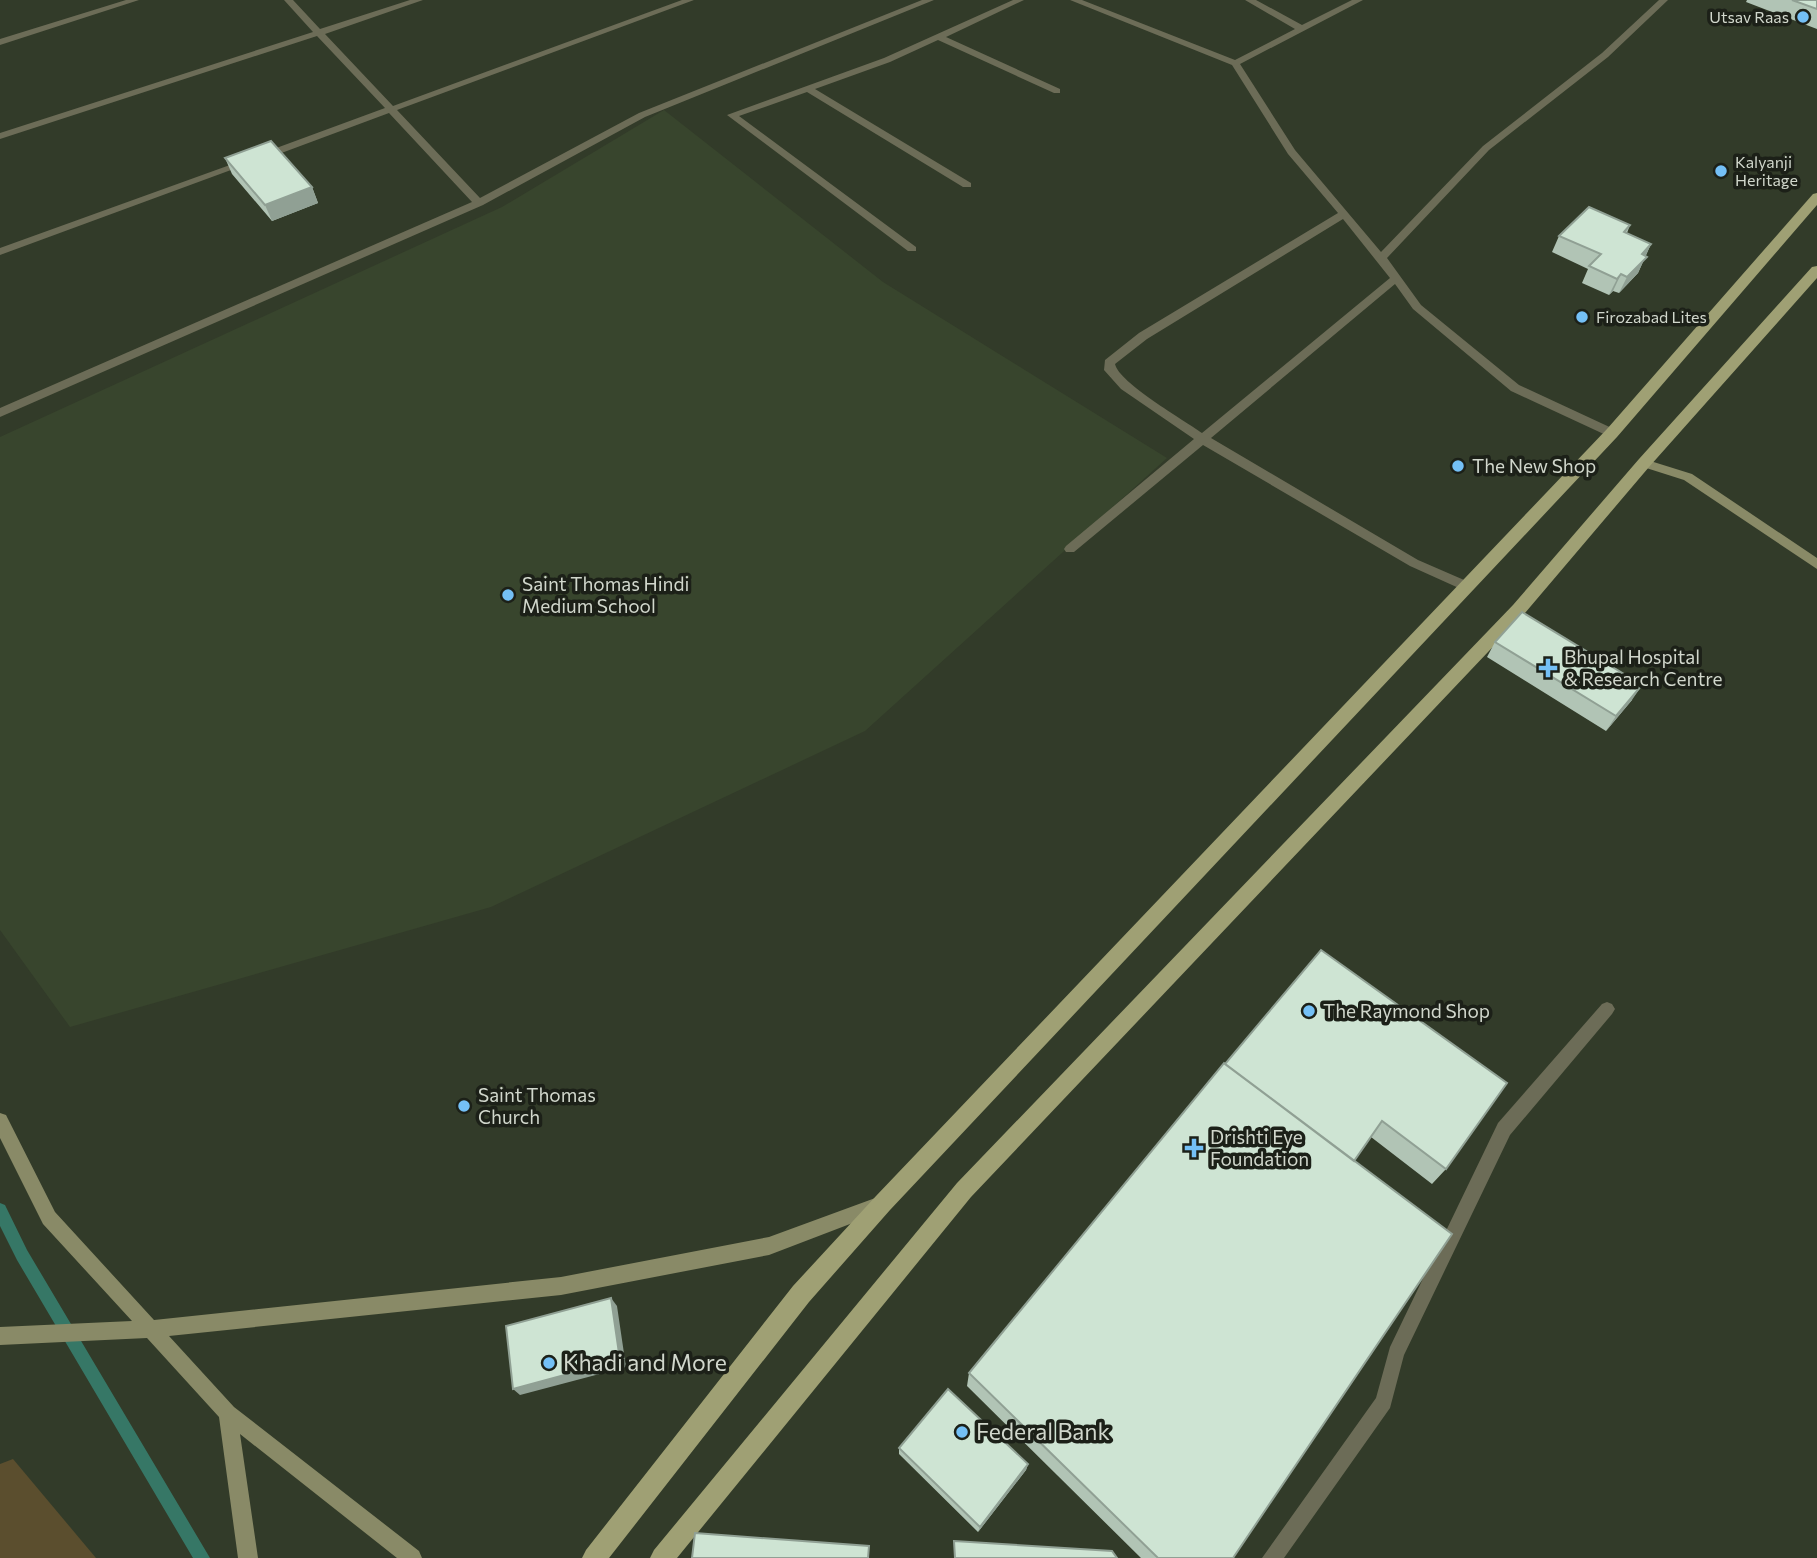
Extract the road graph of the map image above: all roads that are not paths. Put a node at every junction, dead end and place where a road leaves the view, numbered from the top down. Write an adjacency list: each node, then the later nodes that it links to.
1 (135, 0): 14 (street)
2 (288, 0): 12 (street)
3 (419, 0): 12 (street)
4 (690, 0): 18 (street)
5 (930, 0): 22 (street)
6 (1020, 0): 13 (street)
7 (1074, 0): 15 (street)
8 (1249, 0): 11 (street)
9 (1359, 0): 11 (street)
10 (1664, 0): 26 (street)
11 (1302, 29): 15 (street)
12 (320, 34): 18 (street); 19 (street)
13 (939, 37): 16 (street); 17 (street)
14 (0, 42)
15 (1235, 63): 23 (street)
16 (807, 88): 20 (street); 24 (street)
17 (1057, 91)
18 (391, 109): 22 (street); 25 (street)
19 (0, 136)
20 (967, 185)
21 (1817, 197): 30 (main road)
22 (479, 203): 29 (street)
23 (1344, 214): 26 (street); 31 (street)
24 (912, 249)
25 (0, 252)
26 (1381, 258): 28 (street)
27 (1817, 270): 32 (main road)
28 (1396, 278): 30 (street); 31 (street)
29 (0, 413)
30 (1612, 433): 35 (main road)
31 (1201, 438): 33 (street); 35 (street)
32 (1644, 463): 34 (street); 45 (main road)
33 (1070, 549)
34 (1817, 564)
35 (1466, 586): 38 (main road)
36 (1607, 1009): 46 (street)
37 (0, 1121): 39 (street)
38 (883, 1203): 39 (street); 44 (main road)
39 (152, 1329): 40 (street); 41 (street)
40 (0, 1336)
41 (228, 1413): 42 (street); 43 (street)
42 (248, 1558)
43 (412, 1558)
44 (594, 1558)
45 (662, 1558)
46 (1272, 1558)

